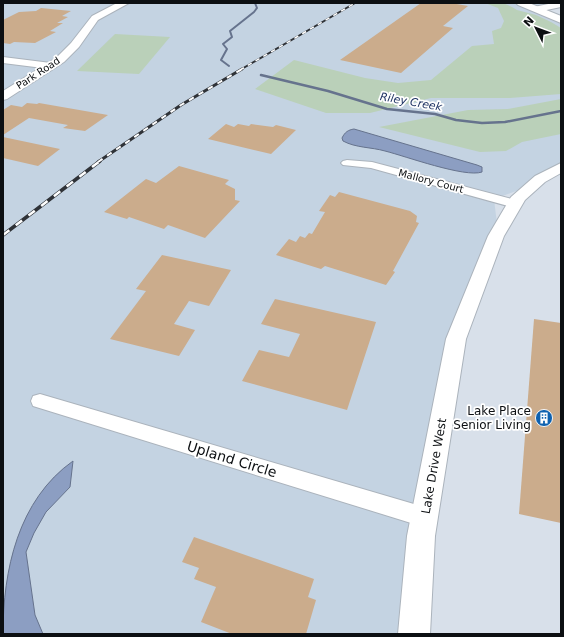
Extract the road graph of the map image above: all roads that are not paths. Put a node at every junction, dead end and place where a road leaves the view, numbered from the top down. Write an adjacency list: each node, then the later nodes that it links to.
1 (125, 3): 8 (street, Park Road)
2 (521, 3): 4 (main road)
3 (561, 4): 4 (street)
4 (539, 6): 5 (main road); 6 (main road)
5 (561, 14)
6 (561, 20)
7 (3, 60): 8 (street)
8 (51, 66): 9 (street, Park Road)
9 (3, 96)
10 (347, 163): 12 (street, Mallory Court)
11 (561, 167): 12 (street, Lake Drive West)
12 (515, 204): 14 (street, Lake Drive West)
13 (40, 401): 14 (street, Upland Circle)
14 (424, 517): 15 (street, Lake Drive West)
15 (414, 634)

